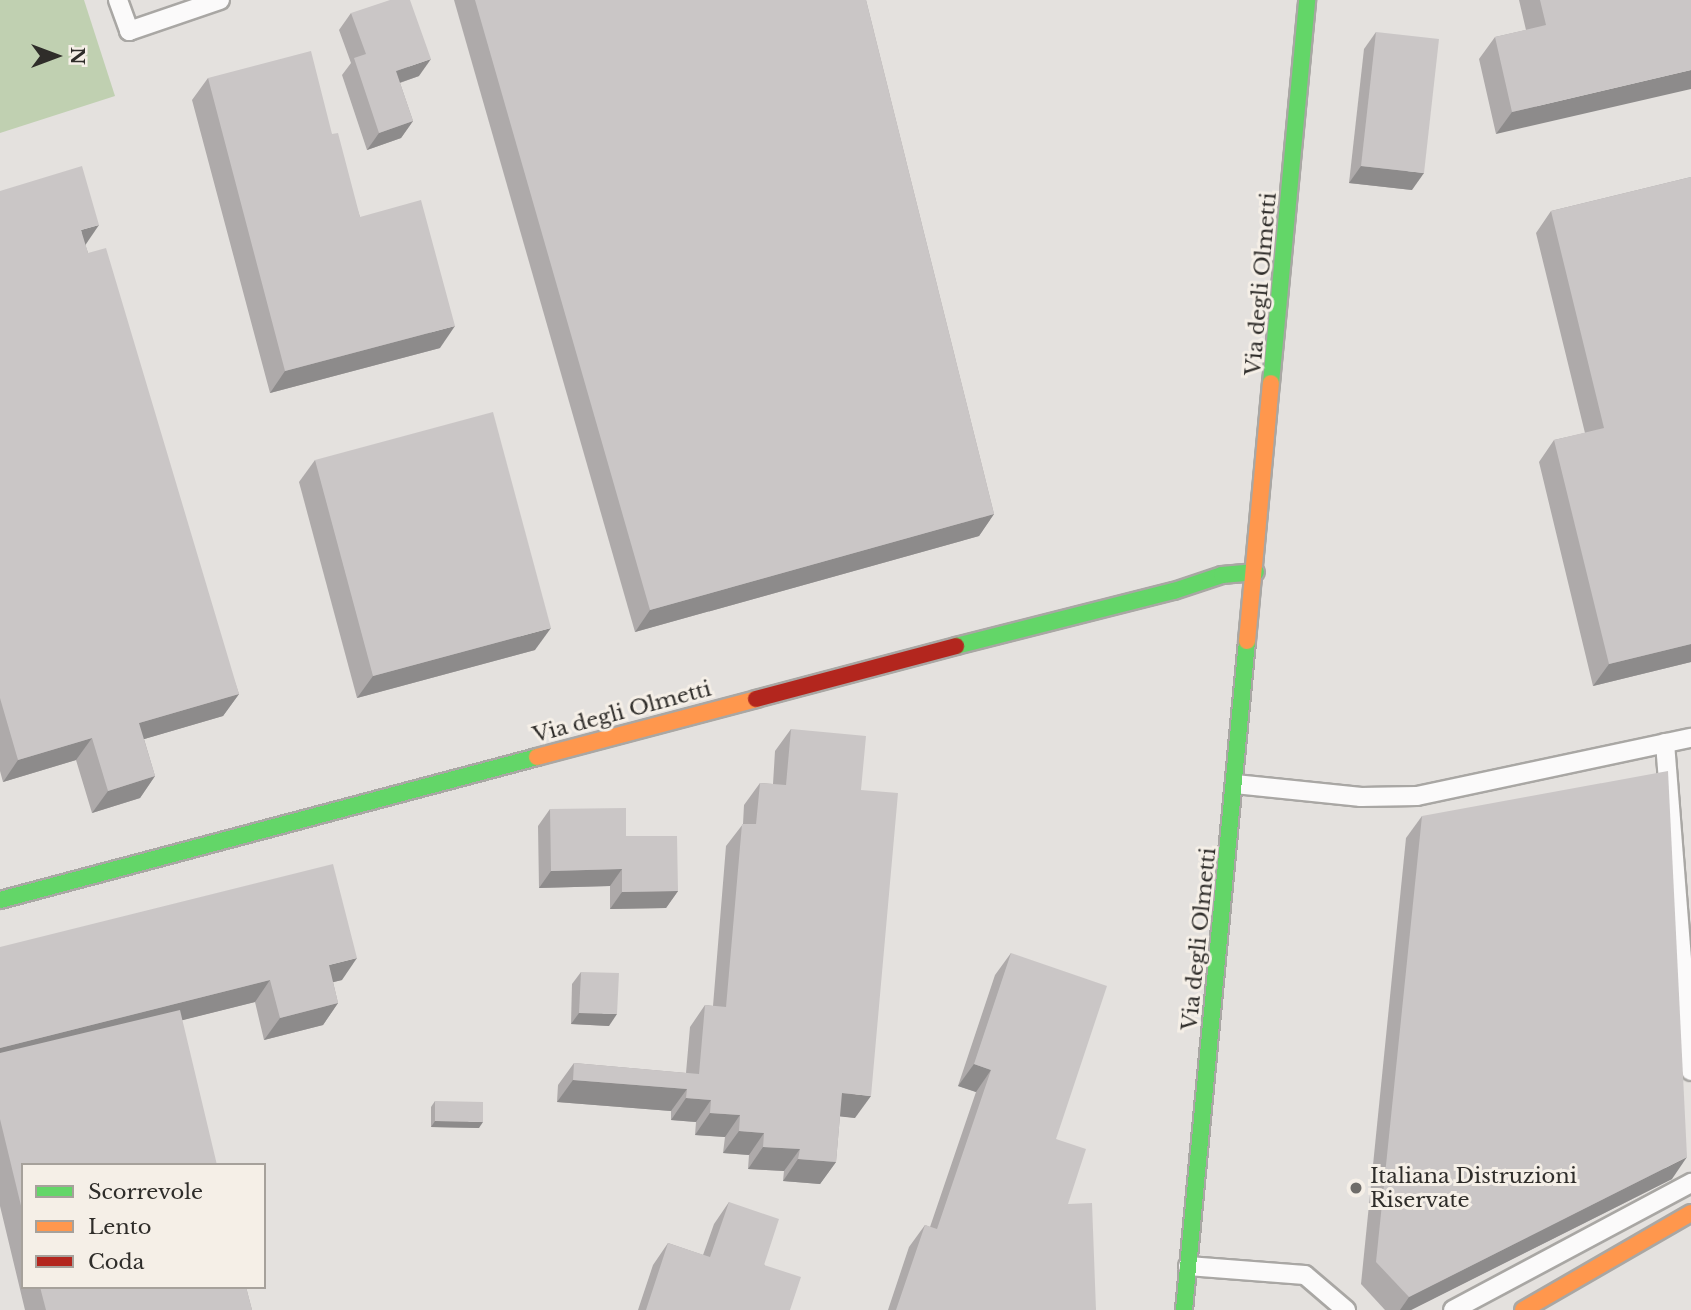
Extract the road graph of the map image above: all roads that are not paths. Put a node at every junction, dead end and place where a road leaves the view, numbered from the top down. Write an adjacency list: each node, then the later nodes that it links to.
1 (118, 0): 2 (lane)
2 (220, 0)
3 (1307, 0): 4 (street, Via degli Olmetti)
4 (1256, 572): 7 (street, Via degli Olmetti); 8 (street, Via degli Olmetti)
5 (1691, 738): 6 (lane)
6 (1665, 743): 7 (lane); 9 (lane)
7 (1235, 784): 12 (street, Via degli Olmetti)
8 (0, 900)
9 (1691, 1071)
10 (1691, 1183): 15 (lane)
11 (1691, 1213): 16 (street)
12 (1188, 1266): 13 (street, Via degli Olmetti); 14 (lane)
13 (1184, 1310)
14 (1346, 1310)
15 (1453, 1310)
16 (1523, 1310)

